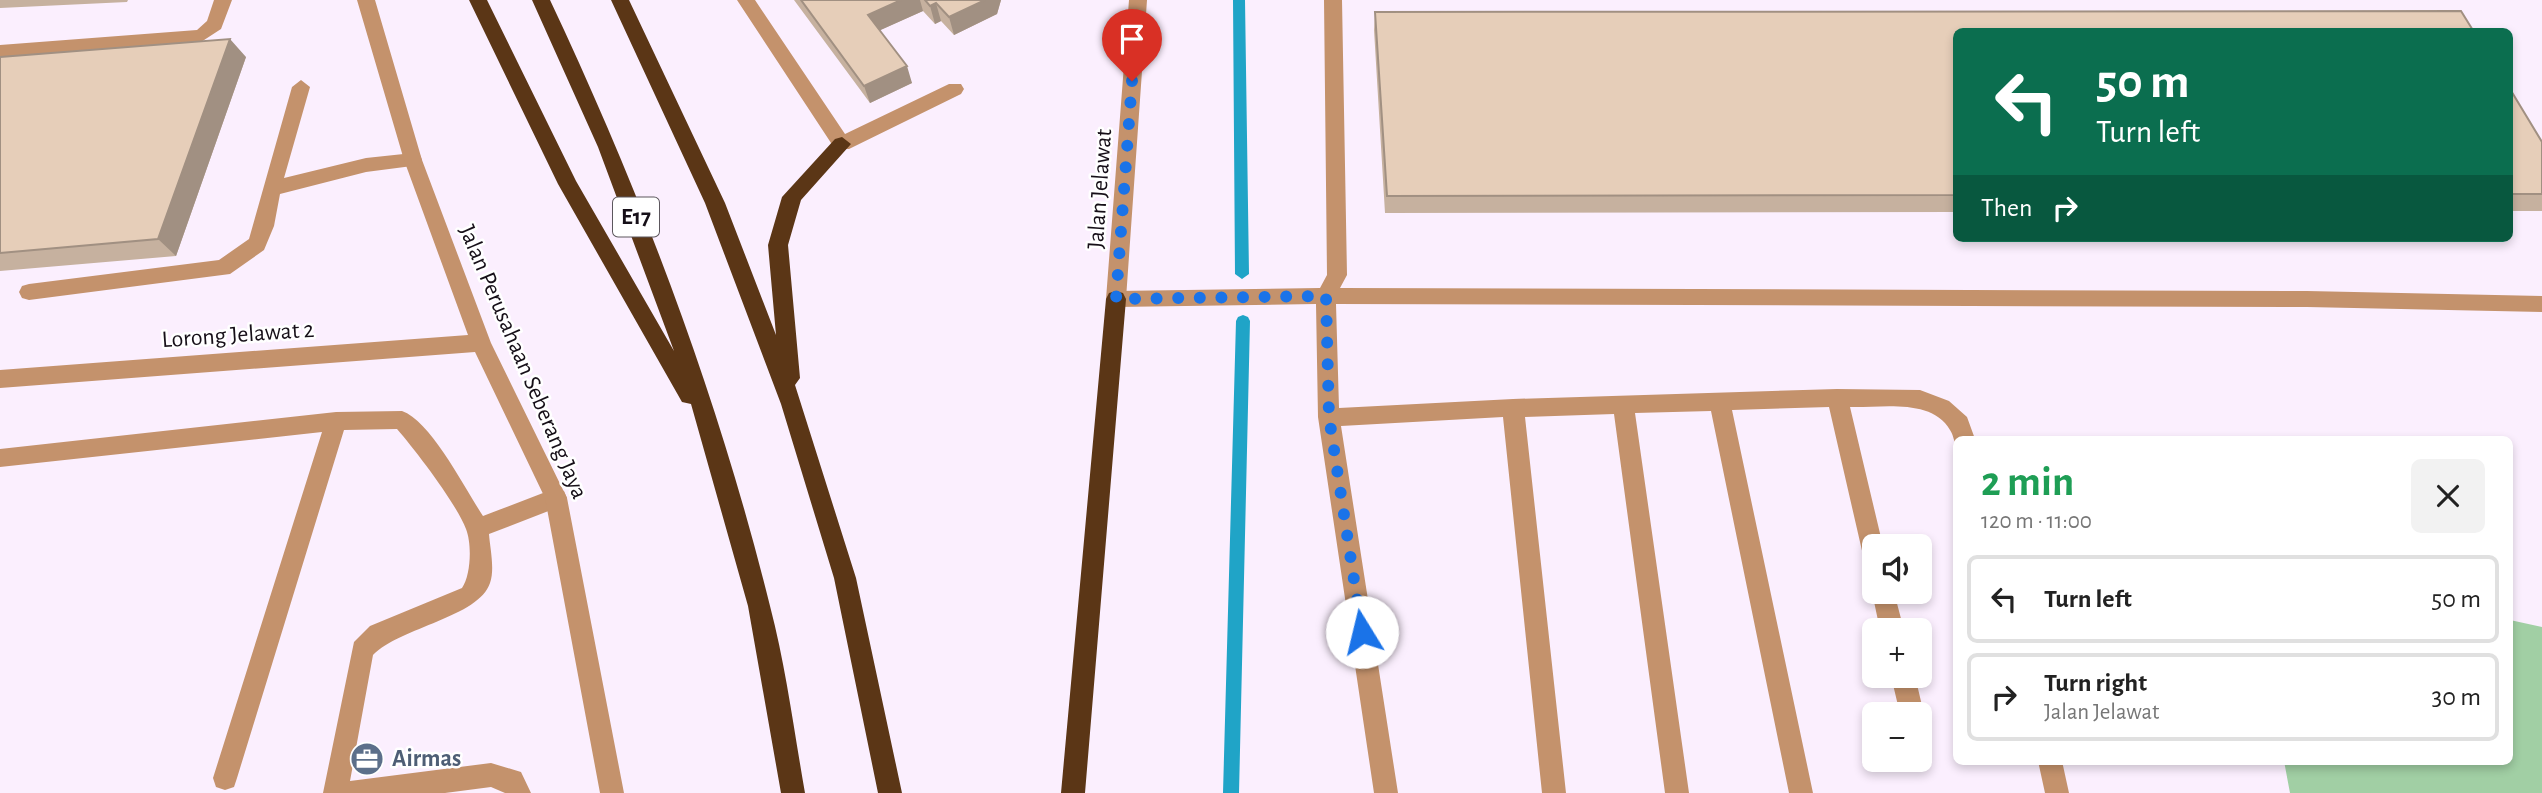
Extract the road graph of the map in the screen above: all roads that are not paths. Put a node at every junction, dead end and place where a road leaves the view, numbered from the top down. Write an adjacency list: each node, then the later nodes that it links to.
1 (223, 0): 9 (street)
2 (366, 0): 13 (street, Jalan Perusahaan Seberang Jaya)
3 (478, 0): 29 (highway)
4 (541, 0): 29 (highway, E17)
5 (621, 0): 23 (highway)
6 (746, 0): 12 (street)
7 (1138, 0): 17 (street, Jalan Jelawat)
8 (1333, 0): 16 (street)
9 (0, 52)
10 (301, 87): 14 (street)
11 (955, 89): 12 (street)
12 (842, 144): 23 (highway)
13 (413, 160): 14 (street); 19 (street, Jalan Perusahaan Seberang Jaya)
14 (271, 189): 15 (street)
15 (29, 292)
16 (1326, 296): 17 (street); 18 (street); 26 (street)
17 (1116, 299): 42 (highway)
18 (2542, 304)
19 (481, 343): 20 (street, Lorong Jelawat 2); 31 (street, Jalan Perusahaan Seberang Jaya)
20 (0, 379)
21 (1837, 398): 22 (street); 28 (street); 33 (street)
22 (1720, 402): 24 (street); 46 (street)
23 (792, 404): 41 (highway)
24 (1623, 405): 25 (street); 45 (street)
25 (1513, 408): 26 (street); 44 (street)
26 (1329, 417): 43 (street)
27 (336, 421): 30 (street); 32 (street); 35 (street)
28 (1963, 436)
29 (715, 440): 40 (highway, E17)
30 (0, 458)
31 (556, 498): 32 (street); 39 (street, Jalan Perusahaan Seberang Jaya)
32 (478, 528): 36 (street)
33 (1869, 534)
34 (2051, 765): 47 (street)
35 (225, 778)
36 (335, 793)
37 (349, 793): 38 (street)
38 (519, 793)
39 (612, 793)
40 (793, 793)
41 (890, 793)
42 (1073, 793)
43 (1386, 793)
44 (1554, 793)
45 (1677, 793)
46 (1801, 793)
47 (2057, 793)

